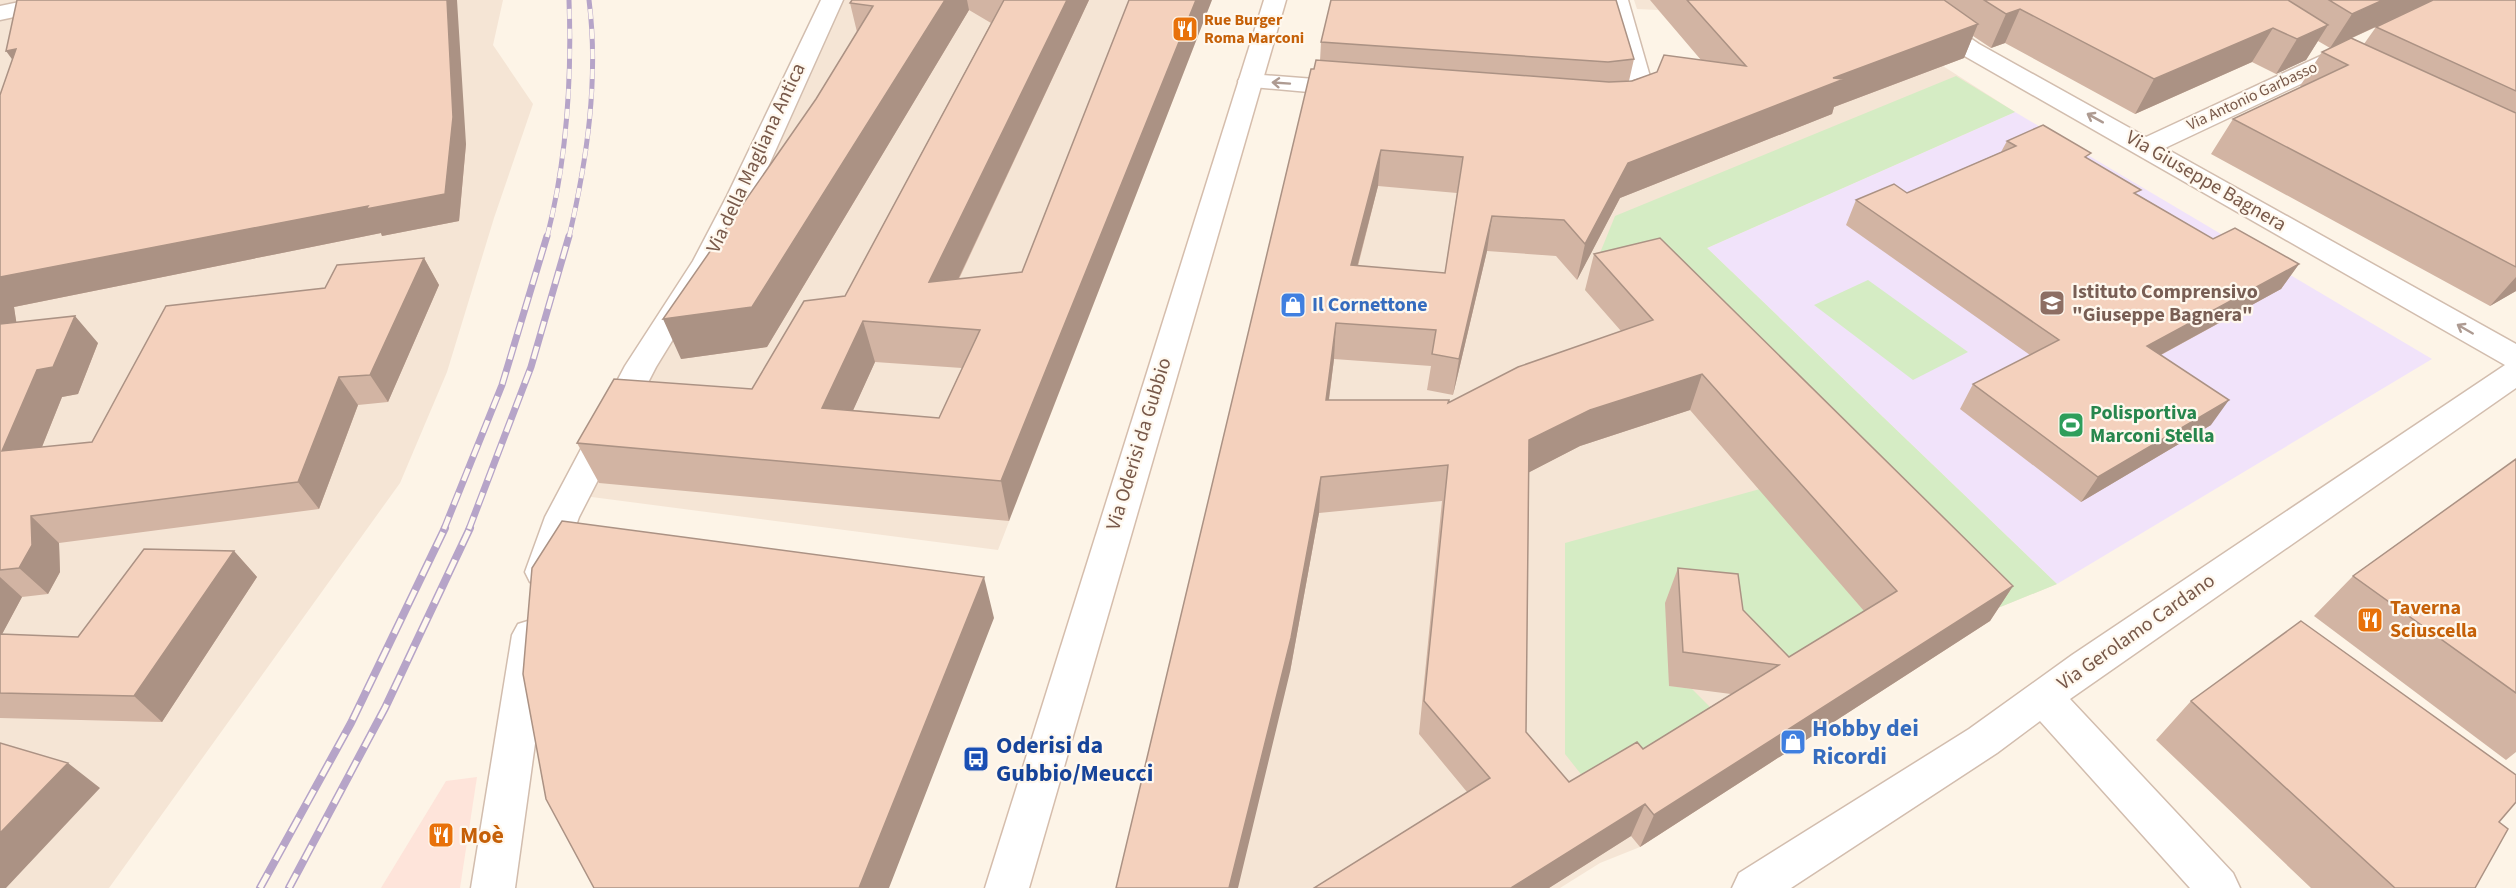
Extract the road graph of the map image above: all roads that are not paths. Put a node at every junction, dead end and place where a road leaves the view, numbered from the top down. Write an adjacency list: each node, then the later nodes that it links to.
1 (63, 0): 6 (street)
2 (831, 0): 18 (street, Via della Magliana Antica)
3 (1275, 0): 11 (street, Via Oderisi da Gubbio)
4 (1617, 0): 13 (street)
5 (1899, 0): 14 (street, Via Giuseppe Bagnera, one-way to 5)
6 (0, 13)
7 (2374, 39): 9 (street, Via Antonio Garbasso)
8 (2301, 44): 9 (street)
9 (2328, 60): 10 (street); 14 (street, Via Antonio Garbasso)
10 (2359, 76)
11 (1250, 81): 12 (street, one-way to 11); 19 (street, Via Oderisi da Gubbio)
12 (1381, 91)
13 (1590, 106)
14 (2146, 147): 15 (street, Via Giuseppe Bagnera, one-way to 14)
15 (2516, 358)
16 (2516, 373): 17 (street, Via Gerolamo Cardano)
17 (2043, 697): 20 (street, Via Gerolamo Cardano); 21 (street)
18 (493, 888)
19 (1007, 888)
20 (1754, 888)
21 (2218, 888)

